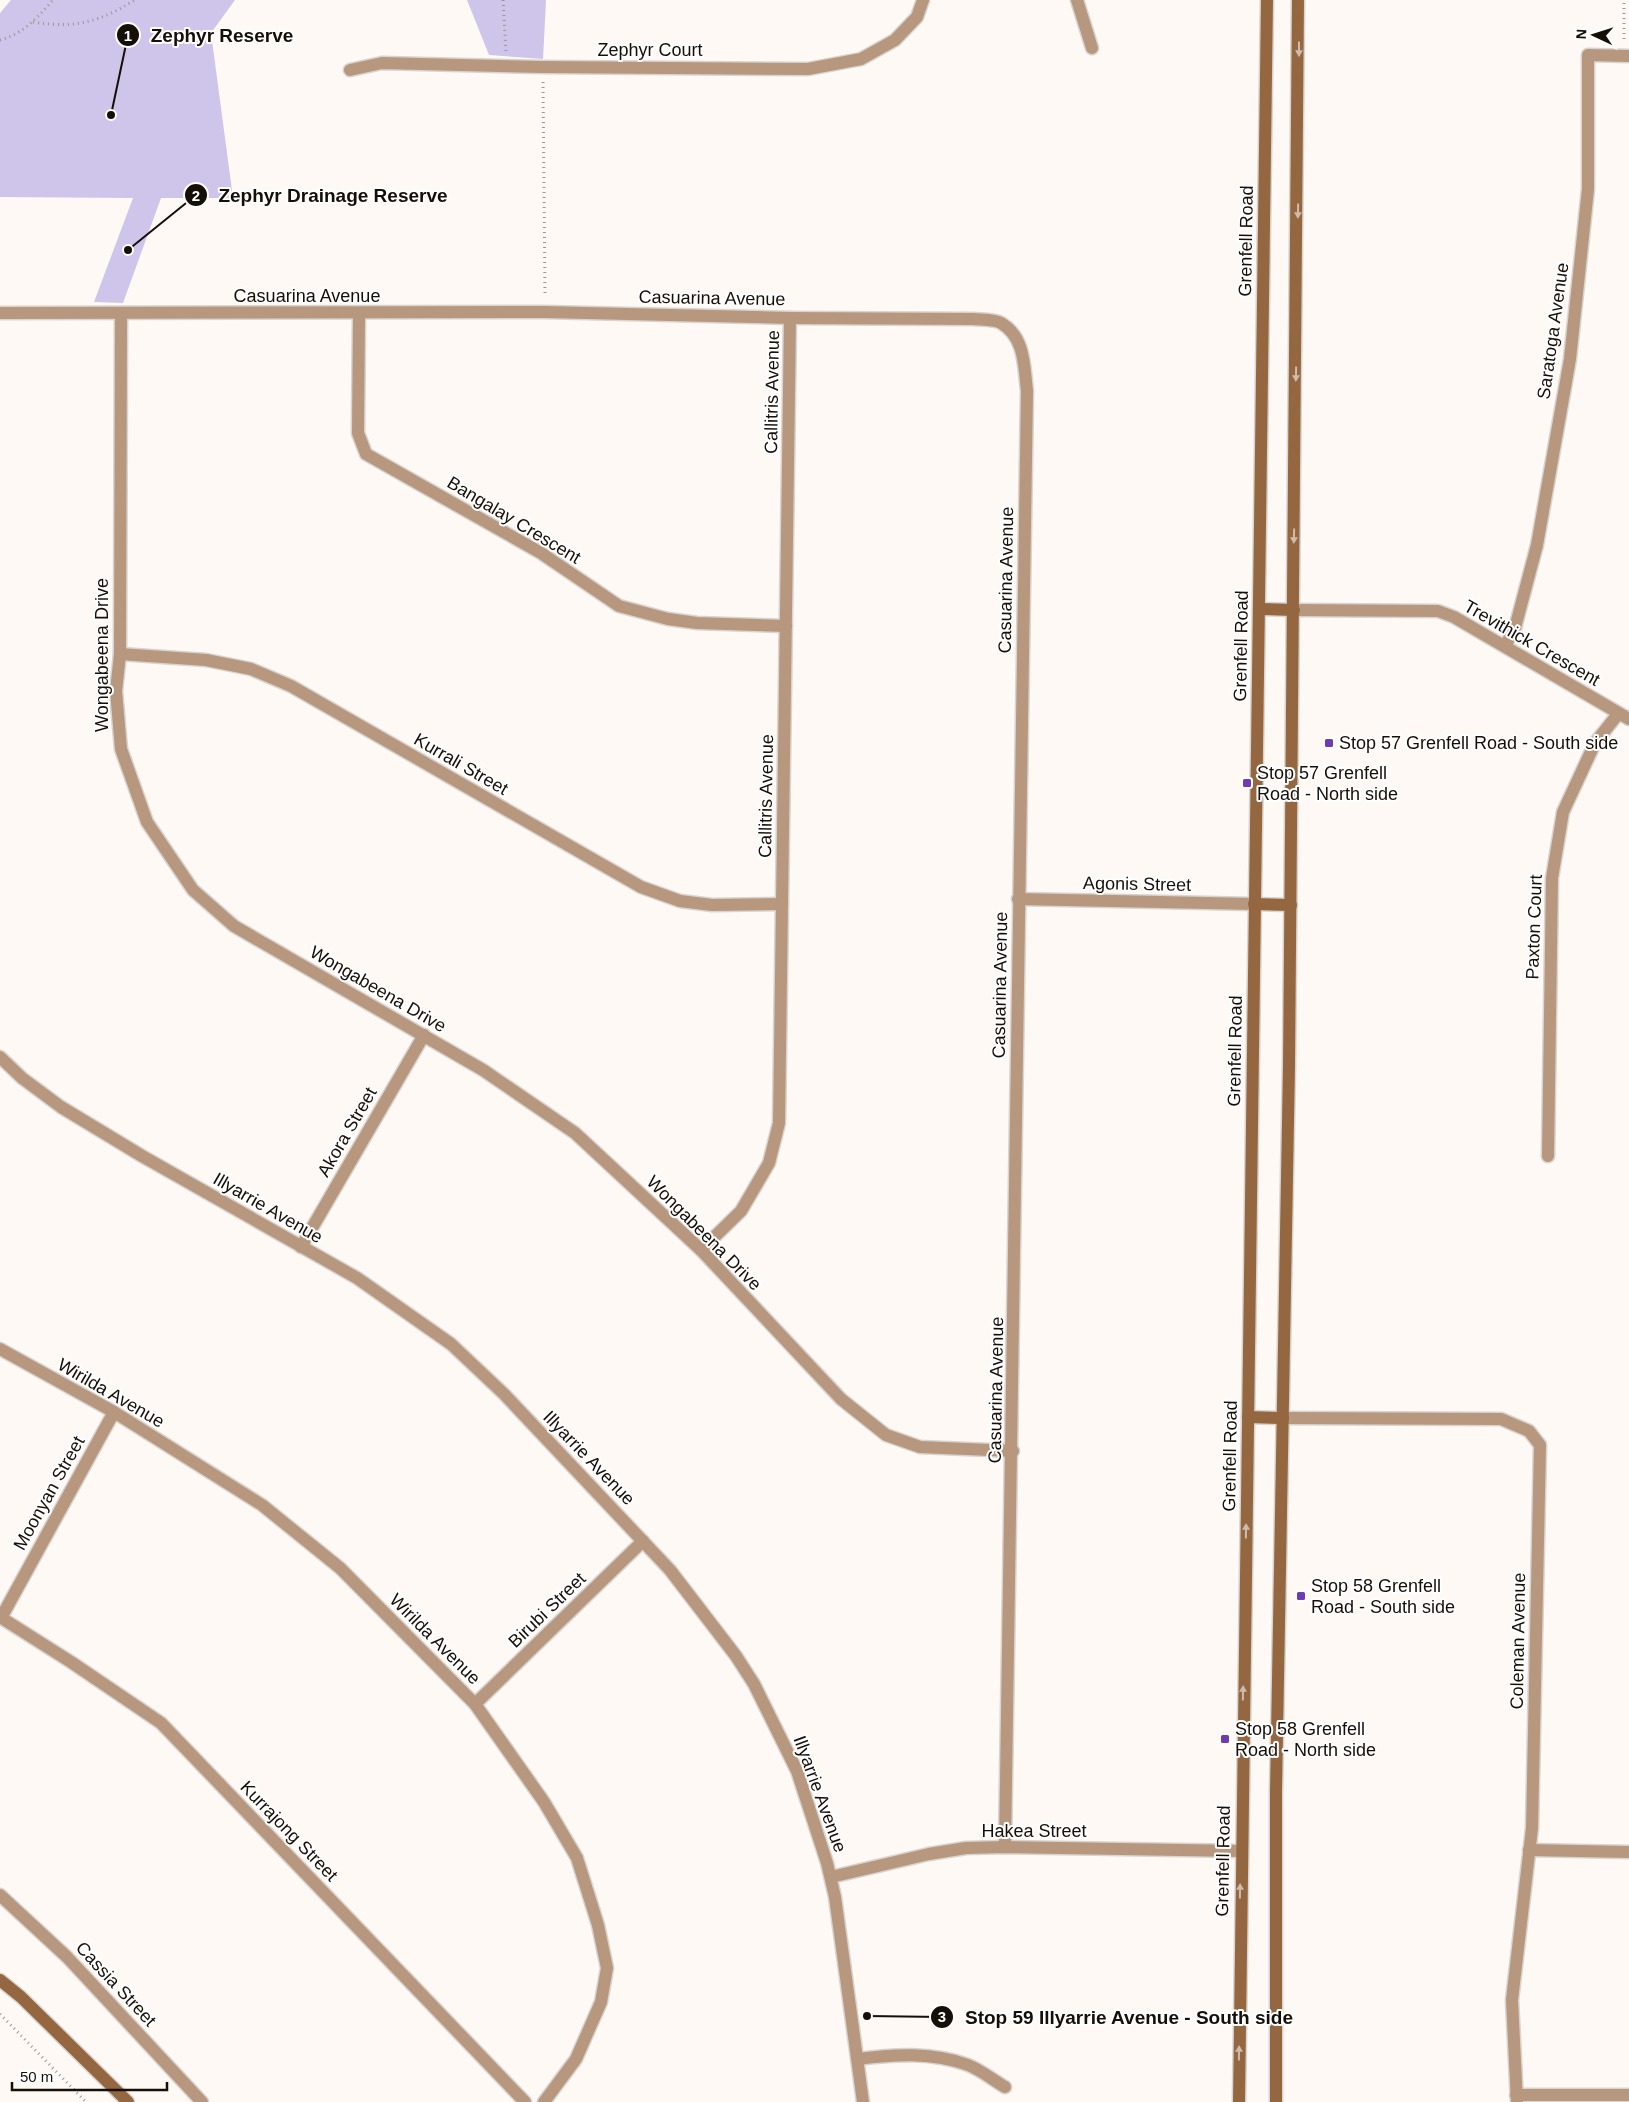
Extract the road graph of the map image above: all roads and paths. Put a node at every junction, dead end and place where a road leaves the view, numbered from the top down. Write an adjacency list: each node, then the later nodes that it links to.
1 (53, 0): 9 (path)
2 (135, 0): 9 (path)
3 (503, 0): 13 (path)
4 (923, 0): 14 (street, Zephyr Court)
5 (1077, 0): 11 (street)
6 (1267, 0): 21 (main road, Grenfell Road)
7 (1298, 0): 22 (main road, one-way to 22)
8 (1624, 0): 12 (path)
9 (33, 22): 10 (path)
10 (0, 40)
11 (1092, 48)
12 (1626, 56): 24 (street, Saratoga Avenue)
13 (506, 66): 14 (street, Zephyr Court); 15 (street, Zephyr Court)
14 (543, 67): 16 (path)
15 (350, 70)
16 (546, 312): 19 (street, Casuarina Avenue); 20 (street, Casuarina Avenue)
17 (0, 314): 18 (street, Casuarina Avenue)
18 (121, 314): 19 (street, Casuarina Avenue); 25 (street, Wongabeena Drive)
19 (359, 314): 23 (street, Bangalay Crescent)
20 (790, 318): 23 (street, Callitris Avenue); 27 (street, Casuarina Avenue)
21 (1259, 609): 22 (main road); 29 (main road, Grenfell Road)
22 (1294, 610): 24 (street, Trevithick Crescent); 30 (main road)
23 (786, 626): 28 (street, Callitris Avenue)
24 (1505, 646): 26 (street, Trevithick Crescent)
25 (120, 654): 28 (street, Kurrali Street); 31 (street, Wongabeena Drive)
26 (1623, 717): 33 (street, Paxton Court)
27 (1018, 899): 29 (street, Agonis Street); 40 (street, Casuarina Avenue)
28 (782, 904): 35 (street, Callitris Avenue)
29 (1254, 904): 30 (main road); 38 (main road, Grenfell Road)
30 (1291, 905): 39 (main road)
31 (424, 1035): 34 (street, Akora Street); 35 (street, Wongabeena Drive)
32 (0, 1057): 34 (street, Illyarrie Avenue)
33 (1548, 1156)
34 (301, 1247): 41 (street, Illyarrie Avenue)
35 (701, 1250): 40 (street, Wongabeena Drive)
36 (0, 1349): 37 (street, Wirilda Avenue)
37 (114, 1412): 42 (street, Moonyan Street); 43 (street, Wirilda Avenue)
38 (1248, 1417): 39 (main road); 46 (main road, Grenfell Road, one-way to 38)
39 (1283, 1418): 45 (street, Coleman Avenue); 63 (main road)
40 (1013, 1451): 44 (street, Casuarina Avenue)
41 (643, 1541): 43 (street, Birubi Street); 48 (street, Illyarrie Avenue)
42 (0, 1618): 59 (street, Kurrajong Street)
43 (475, 1704): 60 (street, Wirilda Avenue)
44 (1005, 1847): 46 (street, Hakea Street); 48 (street, Hakea Street)
45 (1529, 1850): 47 (street); 55 (street, Coleman Avenue)
46 (1241, 1851): 62 (main road, Grenfell Road, one-way to 46)
47 (1629, 1852)
48 (830, 1878): 52 (street, Illyarrie Avenue)
49 (0, 1895): 58 (street, Cassia Street)
50 (0, 1980): 57 (main road)
51 (0, 2014): 56 (path)
52 (858, 2059): 53 (street); 61 (street, Illyarrie Avenue)
53 (1004, 2087)
54 (1629, 2095): 55 (street)
55 (1516, 2098)
56 (86, 2102)
57 (128, 2102)
58 (202, 2102)
59 (525, 2102)
60 (544, 2102)
61 (863, 2102)
62 (1239, 2102)
63 (1276, 2102)

